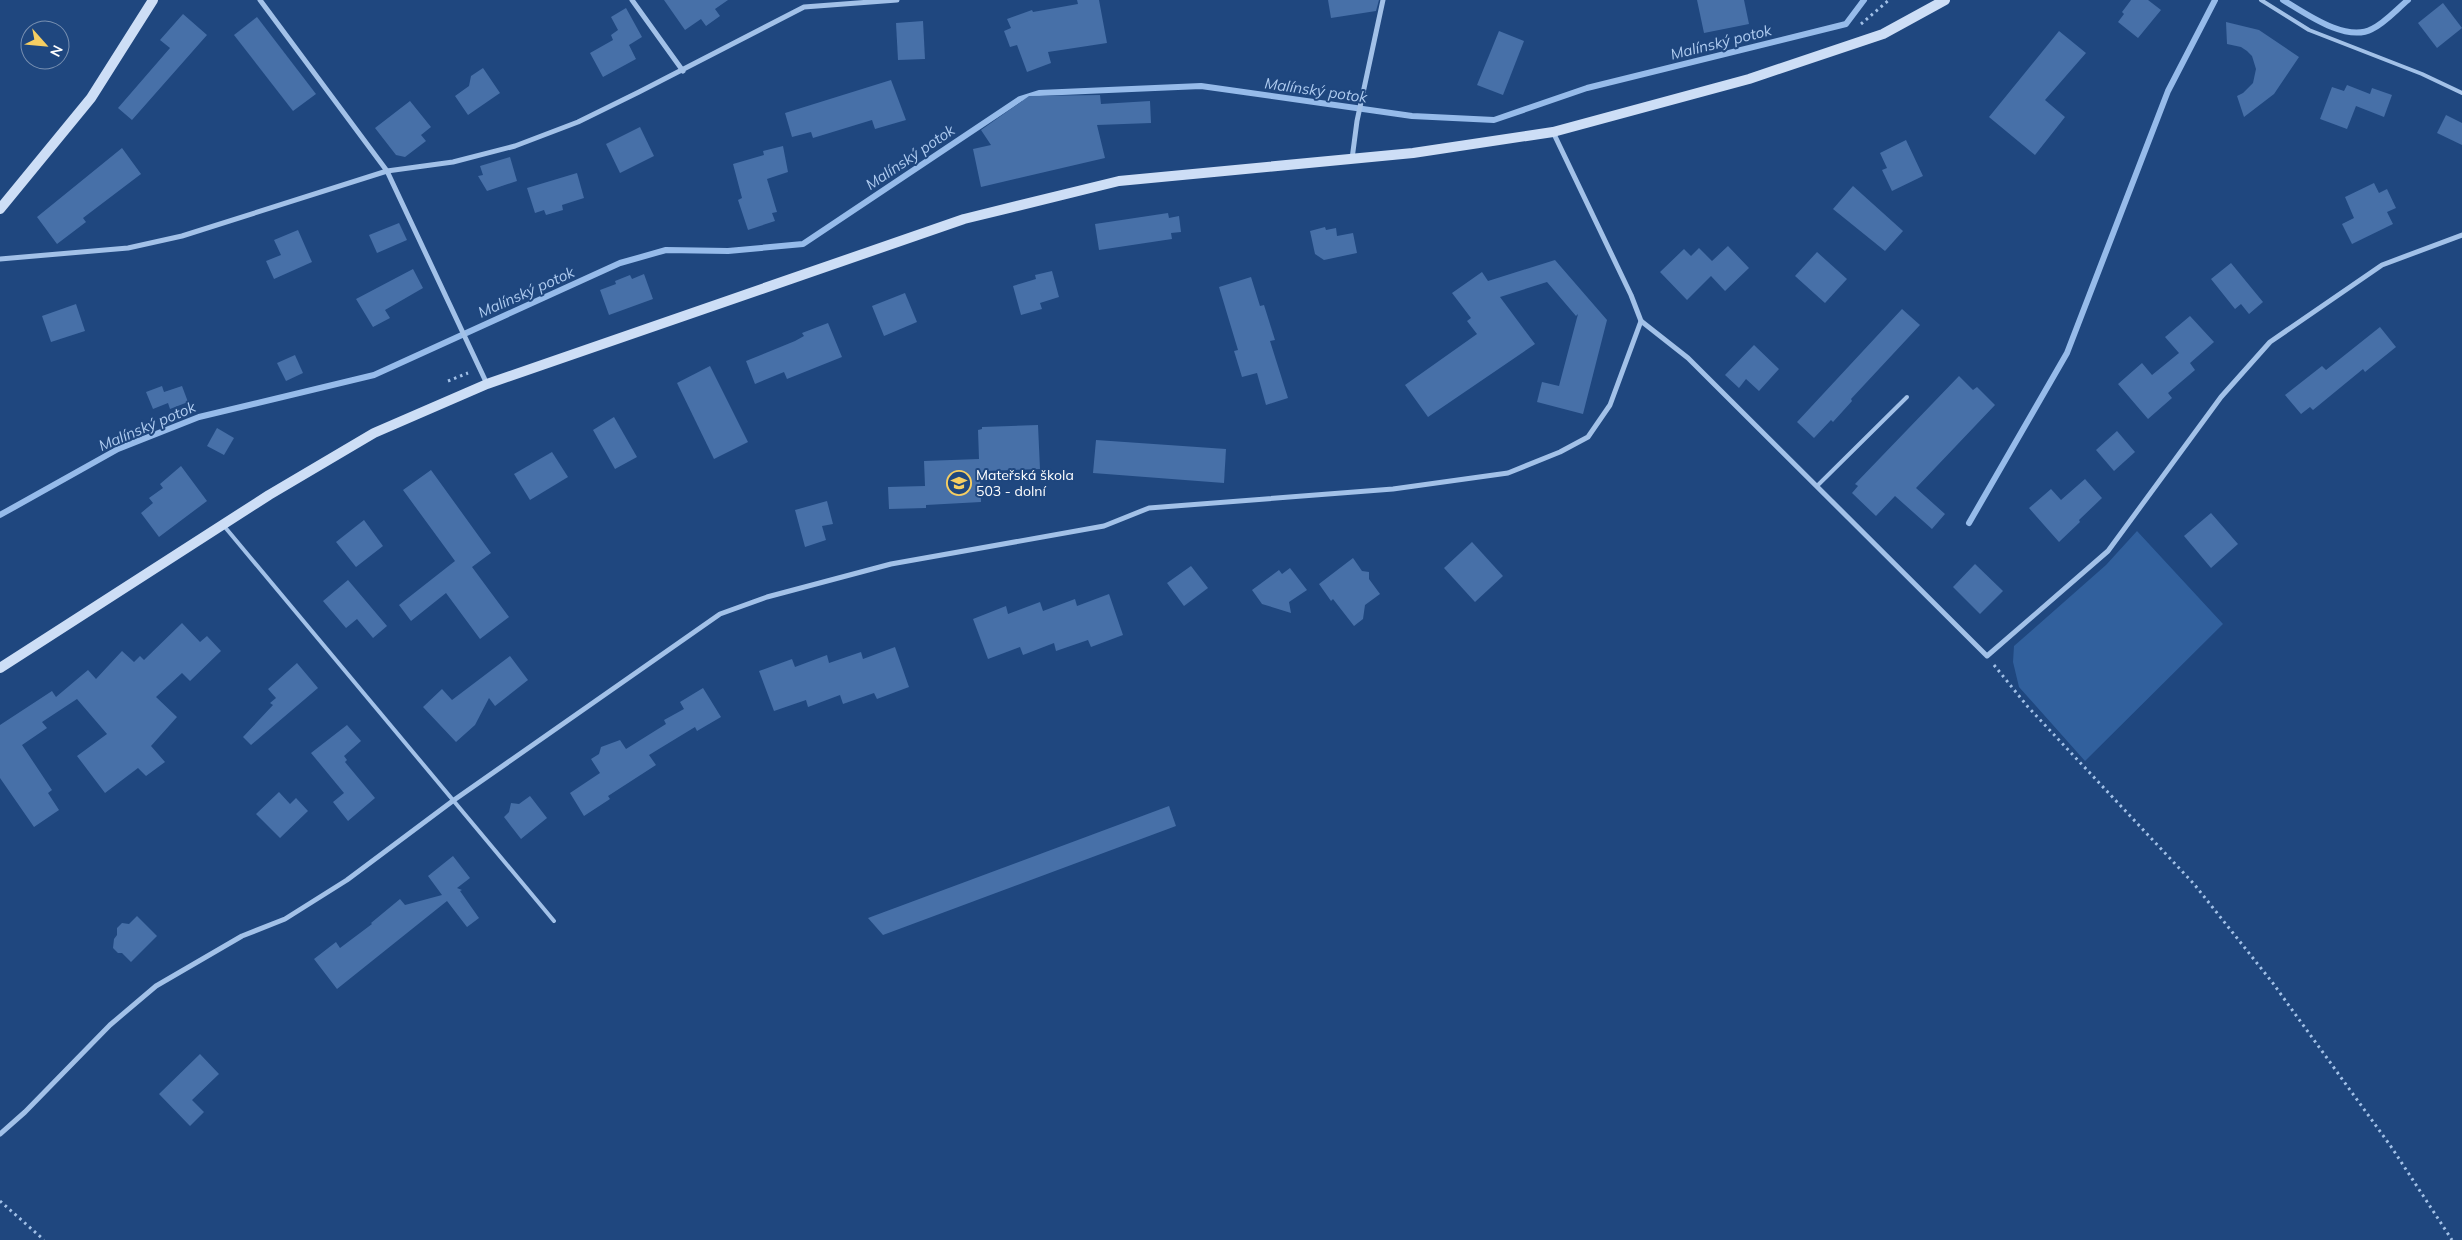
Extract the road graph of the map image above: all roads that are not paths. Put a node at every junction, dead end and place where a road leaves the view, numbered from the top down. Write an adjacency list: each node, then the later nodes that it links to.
1 (153, 0): 13 (main road)
2 (260, 0): 12 (street)
3 (632, 0): 8 (street)
4 (897, 0): 8 (street)
5 (1383, 0): 11 (street)
6 (1945, 0): 10 (main road)
7 (2261, 0): 9 (lane)
8 (683, 71): 12 (street)
9 (2462, 93)
10 (1553, 132): 11 (main road); 16 (street)
11 (1352, 159): 17 (main road)
12 (388, 171): 15 (street); 17 (street)
13 (0, 209)
14 (2462, 235): 19 (street)
15 (0, 259)
16 (1641, 321): 19 (street); 22 (street)
17 (487, 384): 20 (main road)
18 (1907, 397): 19 (lane)
19 (1817, 486)
20 (223, 524): 21 (main road); 22 (lane)
21 (0, 668)
22 (454, 800): 23 (lane); 24 (street)
23 (554, 921)
24 (0, 1134)

